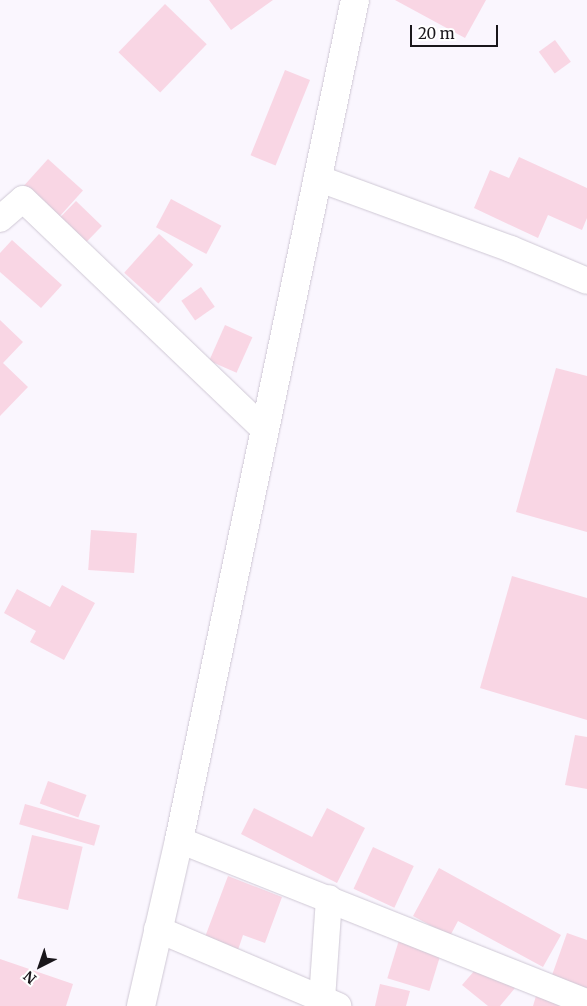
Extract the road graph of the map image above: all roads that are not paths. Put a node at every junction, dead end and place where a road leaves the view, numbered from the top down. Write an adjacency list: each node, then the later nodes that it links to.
1 (355, 0): 2 (street)
2 (317, 178): 4 (street); 5 (street)
3 (0, 219): 5 (street)
4 (587, 281)
5 (264, 429): 6 (street)
6 (179, 840): 7 (street); 8 (street)
7 (329, 898): 9 (street); 10 (street)
8 (157, 929): 9 (street); 11 (street)
9 (330, 1002)
10 (587, 1002)
11 (141, 1006)

